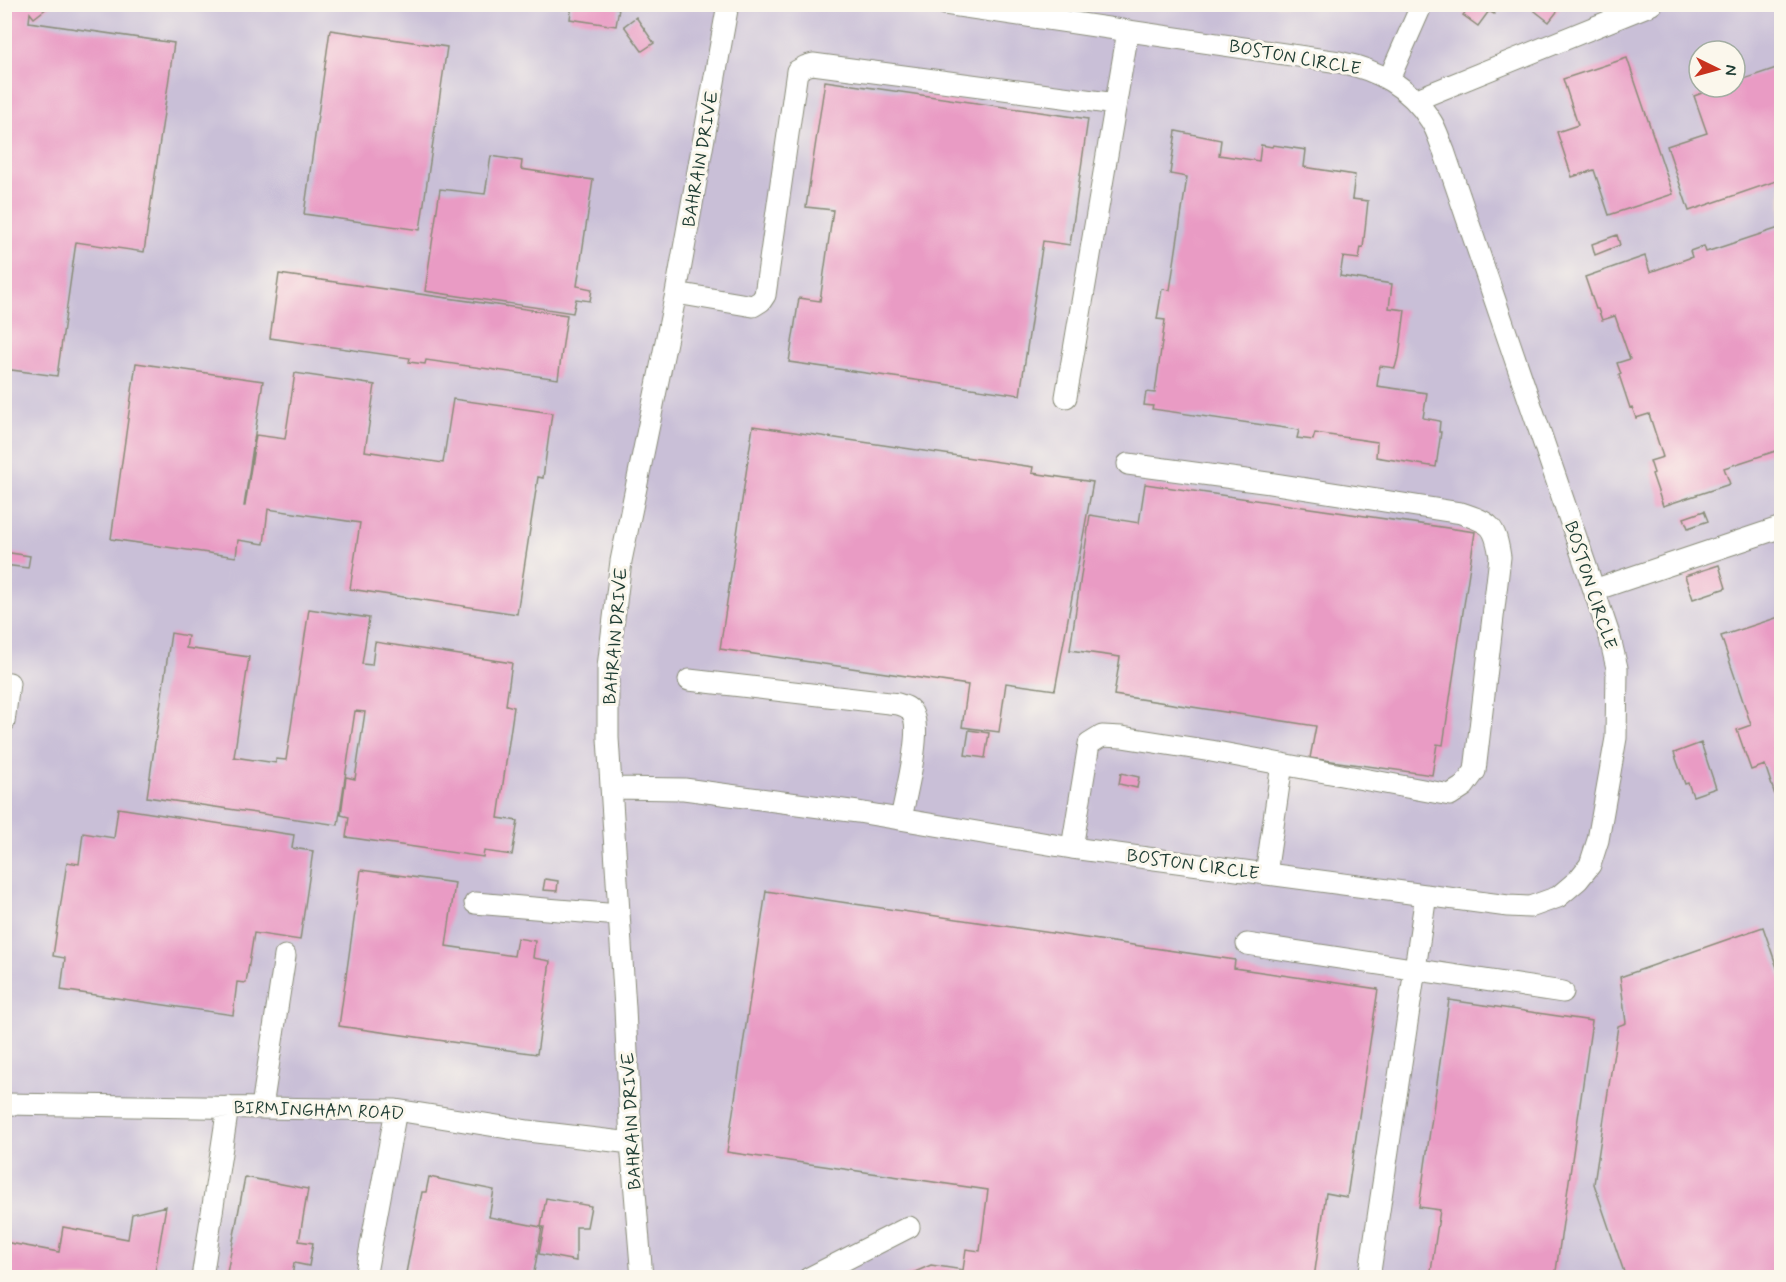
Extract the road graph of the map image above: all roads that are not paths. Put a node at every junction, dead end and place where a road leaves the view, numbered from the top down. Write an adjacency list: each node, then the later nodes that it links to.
1 (728, 4): 10 (lane, BAHRAIN DRIVE)
2 (945, 4): 5 (lane, BOSTON CIRCLE)
3 (1422, 4): 7 (lane)
4 (1652, 4): 8 (lane)
5 (980, 7): 6 (lane, BOSTON CIRCLE)
6 (1128, 31): 7 (lane, BOSTON CIRCLE); 9 (lane)
7 (1389, 79): 8 (lane, BOSTON CIRCLE)
8 (1415, 100): 14 (lane, BOSTON CIRCLE)
9 (1116, 104): 10 (lane); 11 (lane)
10 (676, 293): 19 (lane, BAHRAIN DRIVE)
11 (1066, 397)
12 (1128, 464): 18 (lane)
13 (1782, 527): 14 (lane)
14 (1594, 590): 23 (lane, BOSTON CIRCLE)
15 (689, 680): 20 (lane)
16 (9, 683): 17 (lane)
17 (4, 722)
18 (1282, 764): 21 (lane); 22 (lane)
19 (611, 788): 20 (lane, BOSTON CIRCLE); 25 (lane, BAHRAIN DRIVE)
20 (900, 819): 21 (lane, BOSTON CIRCLE)
21 (1072, 848): 22 (lane, BOSTON CIRCLE)
22 (1266, 874): 23 (lane, BOSTON CIRCLE)
23 (1426, 895): 28 (lane)
24 (475, 903): 25 (lane)
25 (619, 915): 34 (lane, BAHRAIN DRIVE)
26 (1247, 944): 28 (lane)
27 (285, 956): 32 (lane)
28 (1415, 970): 29 (lane); 40 (lane)
29 (1563, 992)
30 (4, 1104): 31 (lane, BIRMINGHAM ROAD)
31 (228, 1107): 32 (lane, BIRMINGHAM ROAD); 36 (lane)
32 (262, 1107): 33 (lane, BIRMINGHAM ROAD)
33 (396, 1110): 34 (lane, BIRMINGHAM ROAD); 37 (lane)
34 (631, 1143): 38 (lane, BAHRAIN DRIVE)
35 (909, 1227): 39 (lane)
36 (202, 1278)
37 (365, 1278)
38 (642, 1278)
39 (809, 1278)
40 (1369, 1278)

